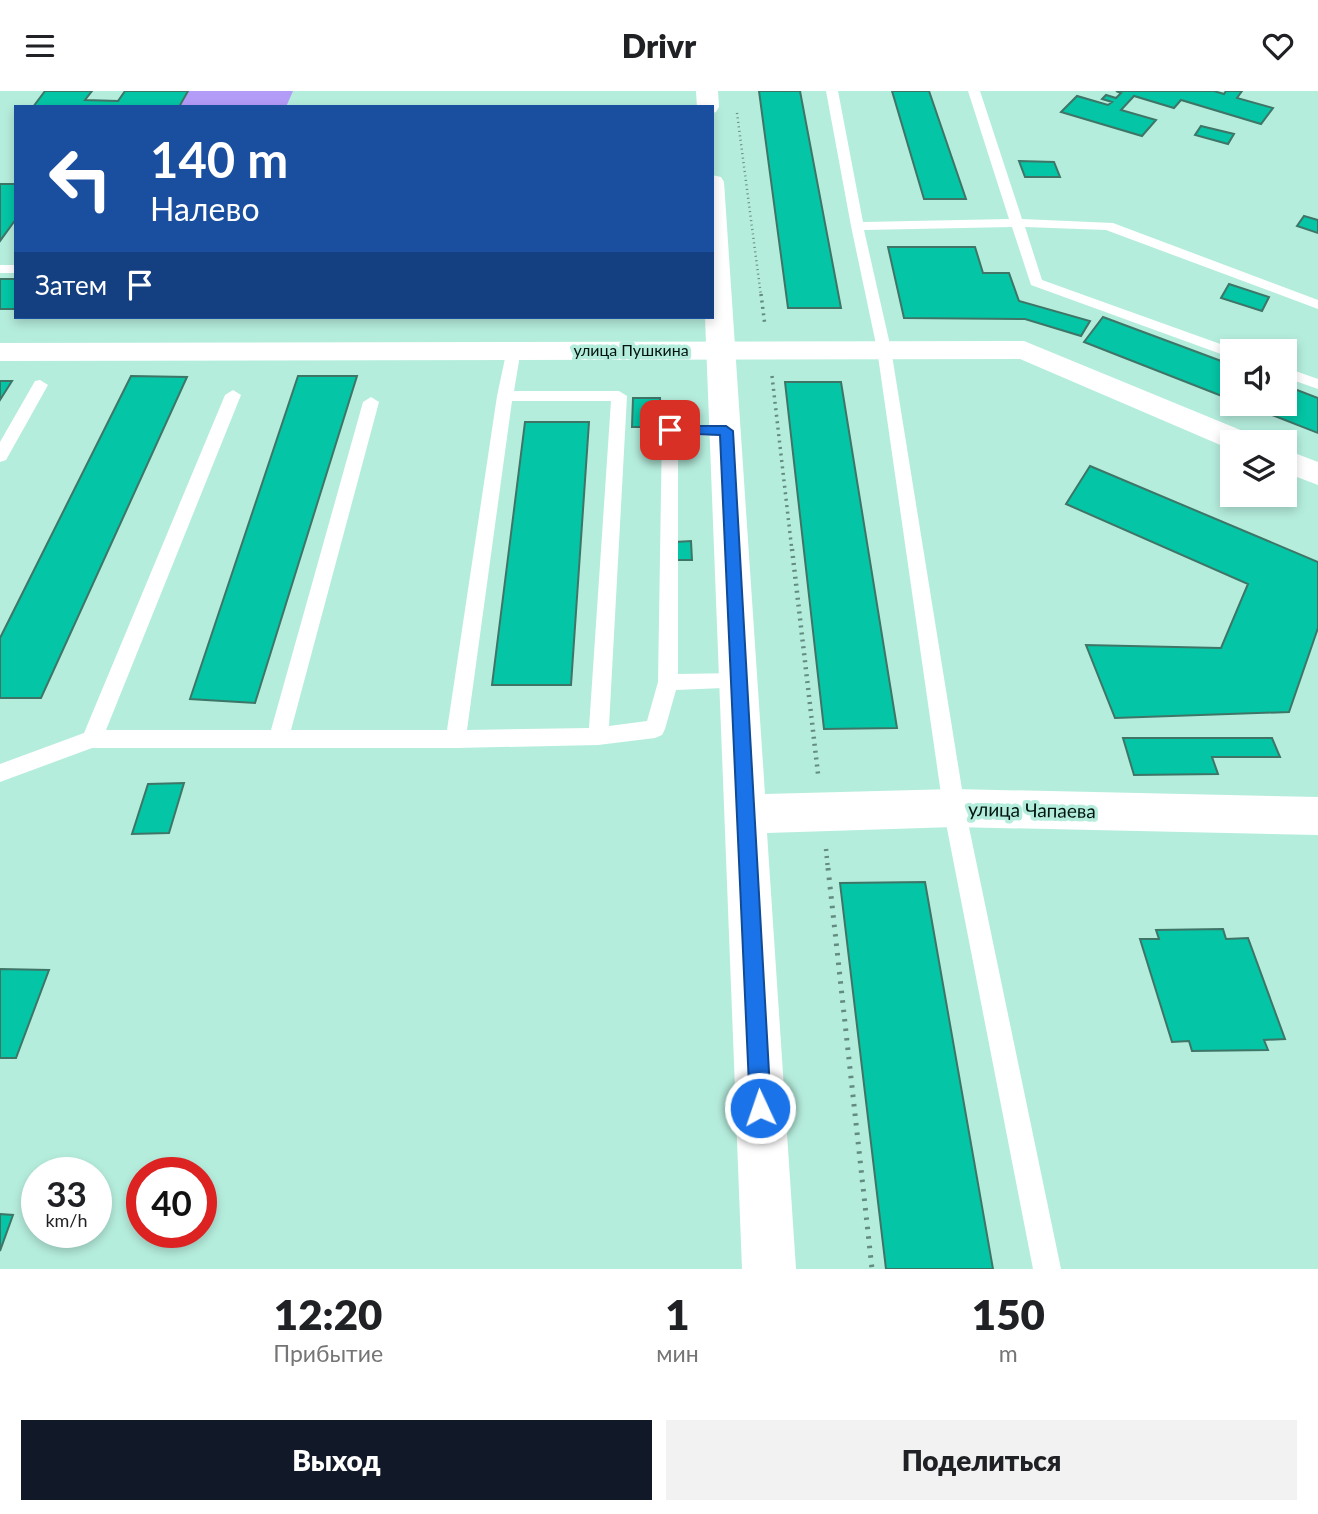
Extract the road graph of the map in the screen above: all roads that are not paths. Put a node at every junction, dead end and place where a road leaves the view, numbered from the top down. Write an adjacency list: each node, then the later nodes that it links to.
1 (832, 91): 5 (lane)
2 (974, 91): 4 (lane)
3 (714, 216): 10 (street)
4 (1019, 223): 5 (lane); 6 (lane); 9 (lane)
5 (857, 226): 8 (lane)
6 (1318, 305)
7 (514, 349): 10 (street, улица Пушкина); 11 (street, улица Пушкина); 16 (lane)
8 (884, 349): 10 (street, улица Пушкина); 19 (street, улица Пушкина); 30 (lane)
9 (1220, 349)
10 (722, 350): 18 (street)
11 (0, 352)
12 (1297, 377): 13 (lane)
13 (1318, 384)
14 (40, 386): 20 (lane)
15 (233, 395): 26 (lane)
16 (505, 396): 25 (lane); 28 (lane)
17 (371, 402): 27 (lane)
18 (726, 431): 23 (lane); 24 (street)
19 (1220, 433)
20 (0, 456)
21 (1297, 465): 22 (street)
22 (1318, 474)
23 (668, 681): 24 (lane); 25 (lane)
24 (738, 681): 31 (street)
25 (598, 736): 28 (lane)
26 (92, 739): 27 (lane); 29 (lane)
27 (279, 739): 28 (lane)
28 (456, 739)
29 (0, 773)
30 (954, 808): 31 (street, улица Чапаева); 32 (street, улица Чапаева); 34 (lane)
31 (745, 814): 33 (street)
32 (1318, 816)
33 (769, 1269)
34 (1047, 1269)

